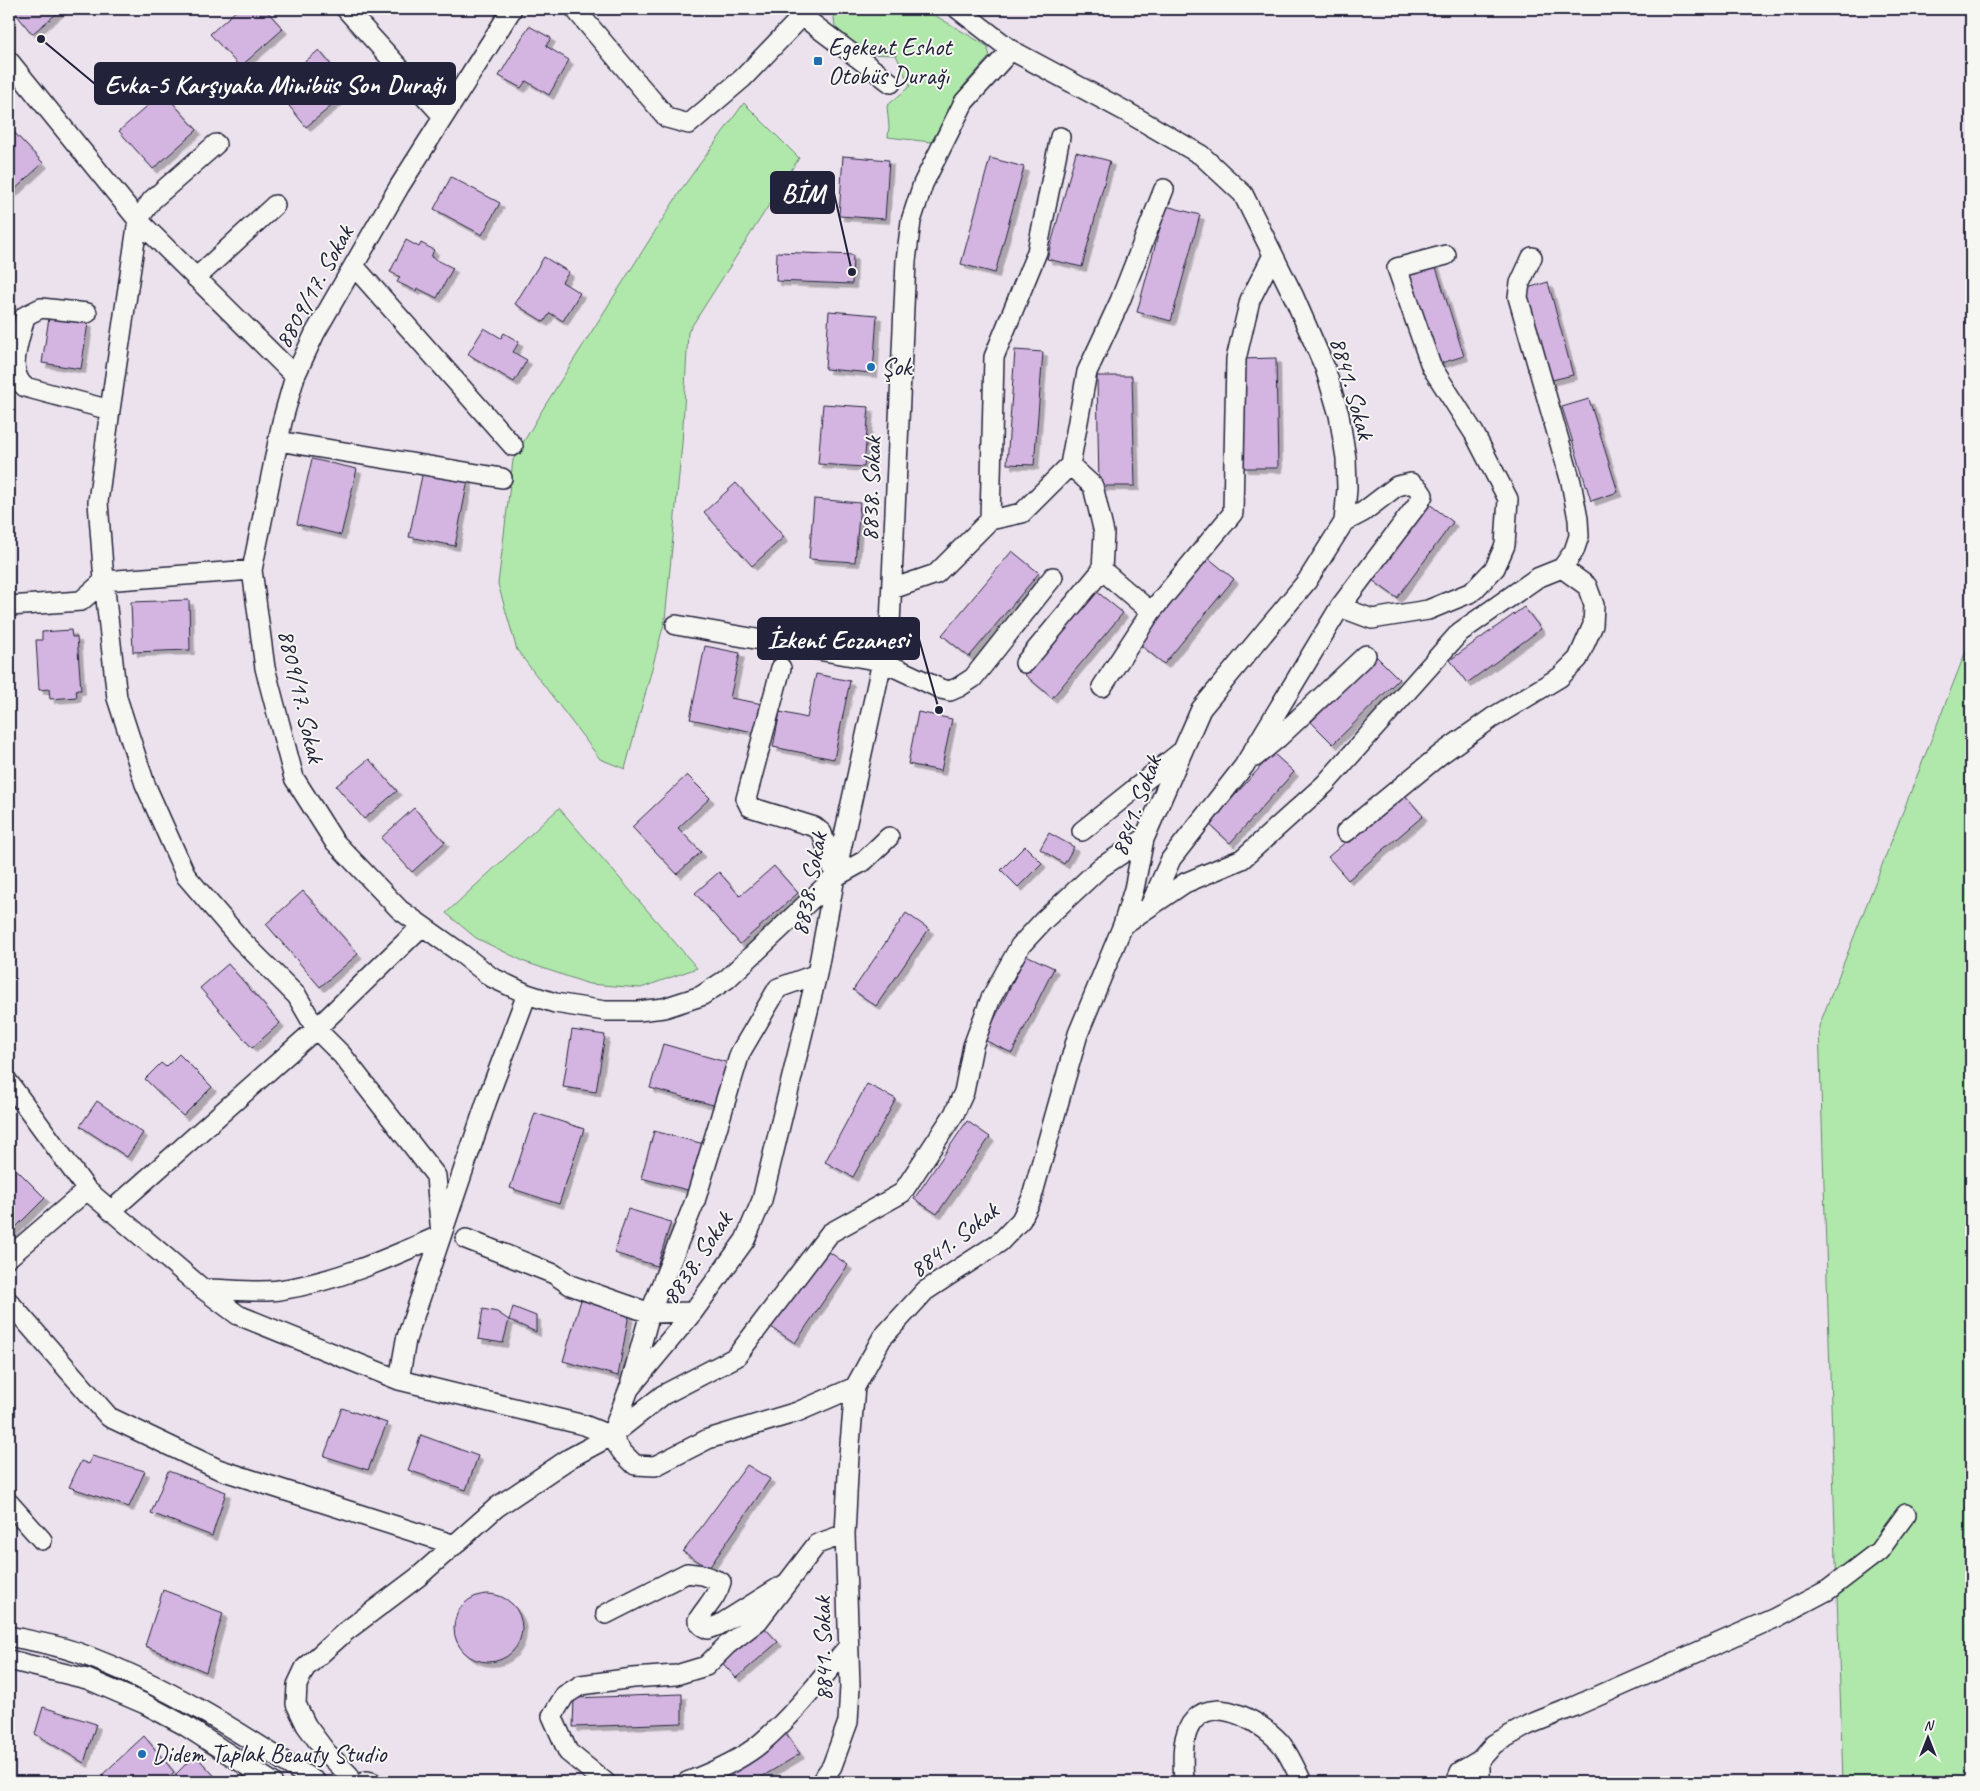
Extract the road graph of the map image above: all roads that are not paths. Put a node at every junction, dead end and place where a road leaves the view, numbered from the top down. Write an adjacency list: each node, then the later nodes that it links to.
1 (346, 9): 9 (street)
2 (512, 9): 9 (street, 8809/17. Sokak)
3 (575, 9): 5 (street)
4 (958, 9): 6 (street, 8841. Sokak)
5 (806, 12): 8 (street)
6 (1011, 50): 15 (street, 8841. Sokak); 34 (street, 8838. Sokak)
7 (9, 64): 14 (street)
8 (891, 83)
9 (443, 116): 18 (street, 8809/17. Sokak)
10 (1060, 138): 27 (street)
11 (216, 144): 14 (street)
12 (1164, 189): 25 (street)
13 (275, 206): 19 (street)
14 (138, 220): 19 (street); 22 (street)
15 (1273, 255): 28 (street, 8841. Sokak); 37 (street)
16 (1446, 255): 36 (street)
17 (1532, 257): 29 (street)
18 (354, 266): 21 (street, 8809/17. Sokak); 24 (street)
19 (196, 278): 21 (street)
20 (87, 313): 22 (street)
21 (295, 376): 23 (street, 8809/17. Sokak)
22 (110, 410): 33 (street)
23 (278, 441): 26 (street); 30 (street, 8809/17. Sokak)
24 (512, 446)
25 (1070, 465): 27 (street); 31 (street)
26 (502, 478)
27 (990, 520): 34 (street)
28 (1344, 522): 36 (street); 44 (street, 8841. Sokak)
29 (1562, 568): 47 (street); 51 (street)
30 (252, 570): 33 (street); 53 (street, 8809/17. Sokak)
31 (1102, 570): 37 (street); 41 (street)
32 (1053, 577): 40 (street)
33 (104, 580): 35 (street); 56 (street)
34 (892, 588): 40 (street, 8838. Sokak)
35 (9, 606)
36 (1340, 607): 45 (street)
37 (1152, 612): 43 (street)
38 (676, 625): 40 (street)
39 (1366, 655): 45 (street)
40 (881, 662): 50 (street, 8838. Sokak)
41 (1025, 663)
42 (781, 668): 50 (street)
43 (1102, 687)
44 (1184, 749): 46 (street); 49 (street, 8841. Sokak)
45 (1244, 766): 51 (street)
46 (1082, 831)
47 (1346, 832)
48 (889, 837): 50 (street, 8809/17. Sokak)
49 (1144, 840): 52 (street, 8841. Sokak); 70 (street)
50 (835, 876): 54 (street, 8838. Sokak); 55 (street, 8809/17. Sokak)
51 (1150, 906): 52 (street)
52 (1123, 925): 68 (street, 8841. Sokak)
53 (422, 926): 55 (street, 8809/17. Sokak); 56 (street)
54 (817, 974): 65 (street, 8838. Sokak); 66 (street)
55 (526, 994): 60 (street)
56 (316, 1029): 59 (street); 60 (street)
57 (9, 1083): 58 (street)
58 (87, 1190): 59 (street); 62 (street)
59 (111, 1211): 63 (street)
60 (441, 1235): 63 (street); 67 (street)
61 (466, 1239): 66 (street)
62 (9, 1257)
63 (203, 1289): 67 (street)
64 (9, 1302): 75 (street)
65 (693, 1312): 66 (street); 69 (street, 8838. Sokak)
66 (650, 1313): 69 (street)
67 (399, 1380): 70 (street)
68 (855, 1387): 70 (street); 73 (street, 8841. Sokak)
69 (629, 1389): 70 (street, 8838. Sokak)
70 (611, 1436): 75 (street)
71 (9, 1503): 74 (street)
72 (1906, 1514): 81 (street)
73 (845, 1534): 76 (street); 79 (street, 8841. Sokak)
74 (42, 1540)
75 (454, 1545): 84 (street)
76 (788, 1581): 77 (street); 87 (street)
77 (606, 1614)
78 (9, 1636): 83 (street)
79 (848, 1647): 88 (street); 89 (street, 8841. Sokak)
80 (9, 1660): 82 (street)
81 (1480, 1760): 92 (street); 93 (street)
82 (272, 1782)
83 (316, 1782)
84 (351, 1782)
85 (364, 1782): 86 (street)
86 (372, 1782)
87 (605, 1782)
88 (687, 1782)
89 (821, 1782)
90 (1184, 1782): 91 (street)
91 (1302, 1782)
92 (1456, 1782)
93 (1480, 1782)

